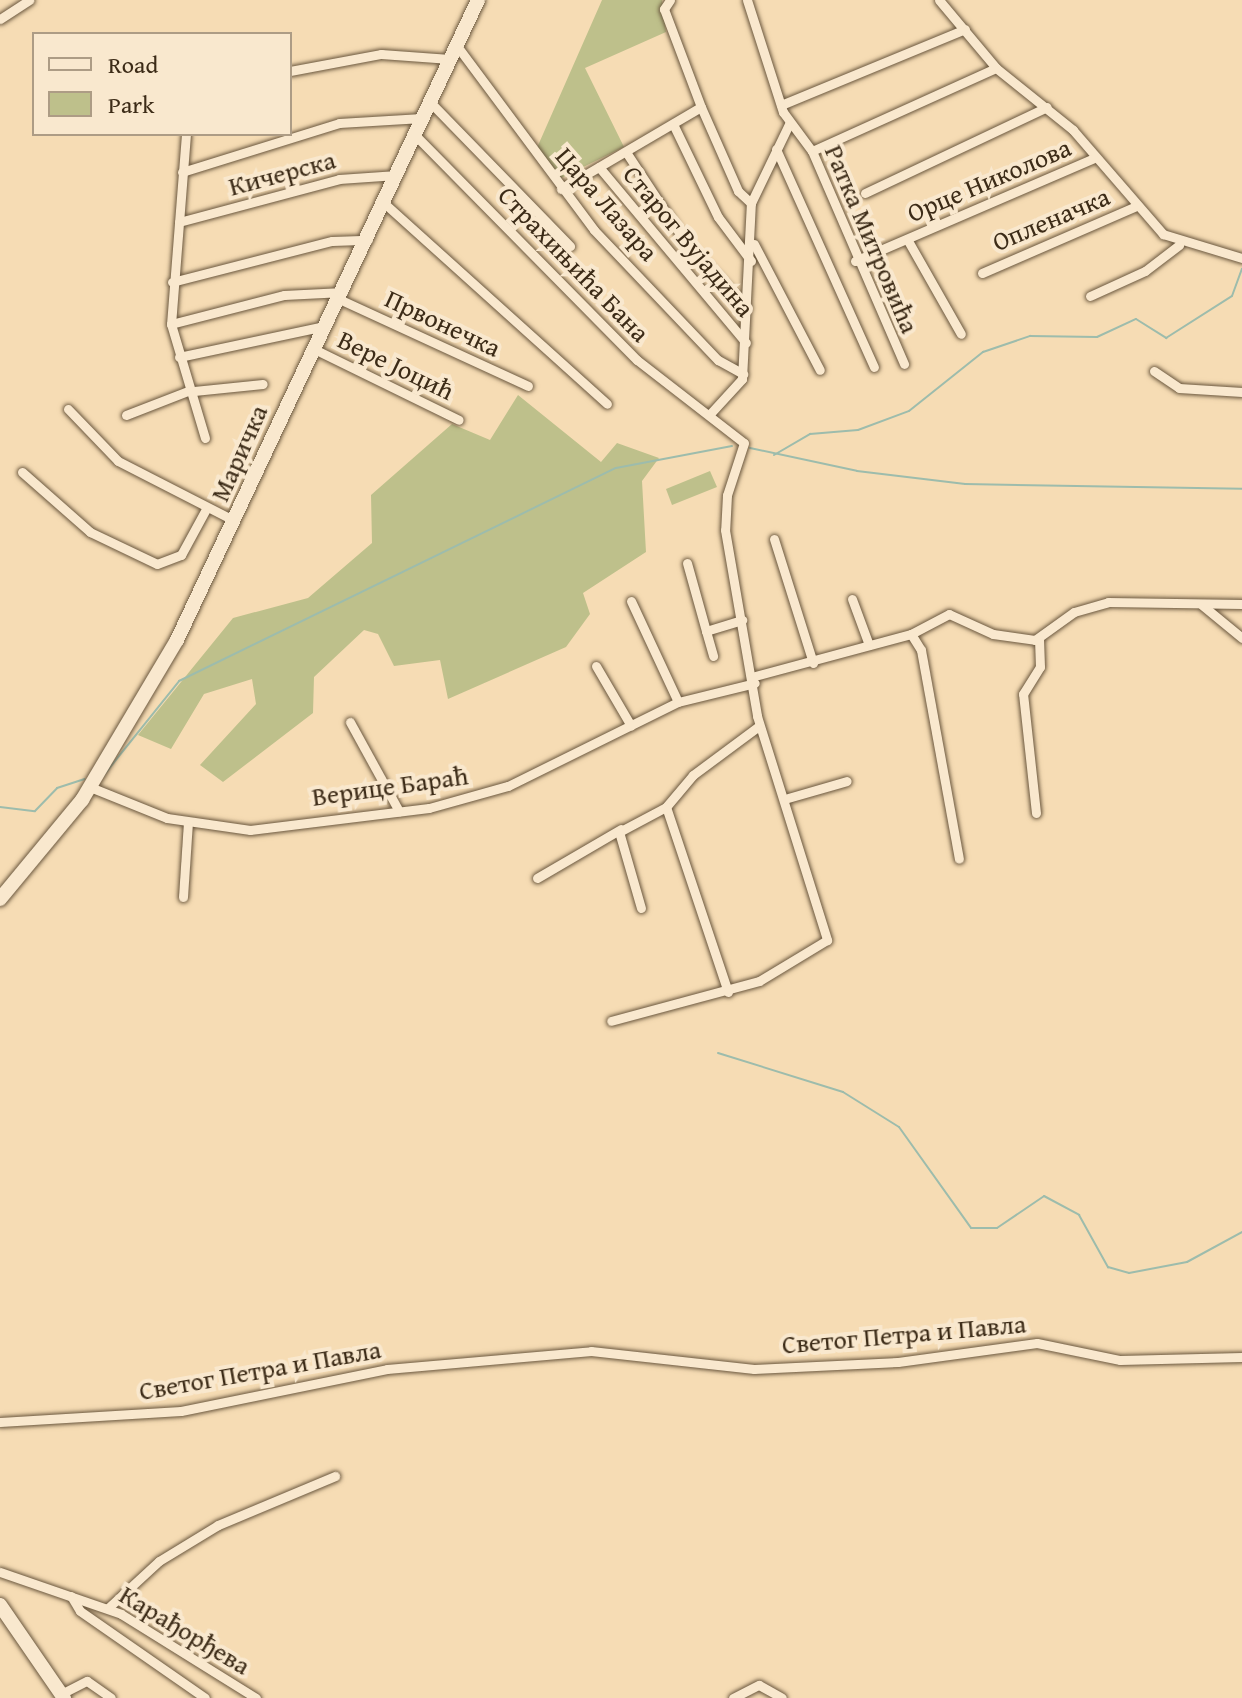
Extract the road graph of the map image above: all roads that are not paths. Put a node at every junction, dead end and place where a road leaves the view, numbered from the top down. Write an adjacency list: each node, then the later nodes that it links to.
1 (29, 0): 6 (street)
2 (478, 0): 8 (street, Маричка)
3 (747, 0): 12 (street, Ратка Митровића)
4 (939, 0): 7 (street)
5 (667, 2): 13 (street)
6 (0, 19)
7 (965, 29): 9 (street); 12 (street)
8 (454, 52): 10 (street); 11 (street, Маричка); 27 (street, Цара Лазара)
9 (996, 68): 14 (street); 21 (street)
10 (292, 71)
11 (430, 102): 15 (street, Маричка); 37 (street)
12 (781, 105): 17 (street, Ратка Митровића)
13 (701, 107): 16 (street); 30 (street)
14 (1047, 107): 23 (street); 28 (street)
15 (422, 118): 18 (street, Маричка); 25 (street)
16 (673, 124): 22 (street); 39 (street)
17 (789, 124): 20 (street); 21 (street, Ратка Митровића)
18 (415, 135): 26 (street, Маричка); 64 (street, Страхињића Бана)
19 (186, 136): 25 (street)
20 (776, 149): 30 (street); 53 (street)
21 (812, 151): 40 (street, Ратка Митровића)
22 (626, 152): 24 (street); 45 (street)
23 (1096, 157): 31 (street); 33 (street, Орце Николова)
24 (599, 167): 27 (street); 49 (street, Старог Вујадина)
25 (182, 172): 32 (street)
26 (397, 175): 29 (street, Маричка); 32 (street, Кичерска)
27 (561, 189): 56 (street, Цара Лазара)
28 (865, 193)
29 (384, 203): 34 (street, Маричка); 61 (street)
30 (751, 203): 35 (street)
31 (1136, 206): 36 (street); 41 (street, Опленачка)
32 (179, 222): 42 (street)
33 (907, 239): 40 (street, Орце Николова); 48 (street)
34 (368, 240): 42 (street); 43 (street, Маричка)
35 (754, 244): 39 (street); 54 (street)
36 (1179, 245): 38 (street); 44 (street)
37 (570, 246)
38 (1242, 258)
39 (751, 261): 45 (street)
40 (855, 261): 52 (street, Ратка Митровића)
41 (982, 273)
42 (172, 282): 46 (street)
43 (341, 296): 46 (street); 47 (street, Маричка); 58 (street, Првонечка)
44 (1090, 296)
45 (747, 308): 49 (street)
46 (171, 324): 51 (street)
47 (325, 326): 50 (street, Маричка); 51 (street)
48 (961, 334)
49 (746, 343): 56 (street)
50 (314, 349): 65 (street, Вере Јоцић); 69 (street, Маричка)
51 (179, 357): 59 (street)
52 (904, 364)
53 (874, 367)
54 (820, 370)
55 (1154, 371): 60 (street)
56 (743, 374): 64 (street)
57 (263, 384): 59 (street)
58 (528, 386)
59 (191, 391): 63 (street); 66 (street)
60 (1242, 392)
61 (607, 404)
62 (68, 409): 68 (street)
63 (126, 415)
64 (709, 415): 76 (street, Страхињића Бана)
65 (459, 420)
66 (205, 438)
67 (22, 472): 68 (street)
68 (206, 509): 69 (street)
69 (235, 521): 90 (street, Маричка)
70 (774, 539): 83 (street)
71 (687, 563): 77 (street)
72 (852, 599): 81 (street)
73 (631, 601): 86 (street)
74 (1242, 604): 75 (street)
75 (1202, 605): 79 (street); 80 (street)
76 (742, 620): 77 (street); 85 (street)
77 (706, 631): 82 (street)
78 (911, 634): 80 (street, Верице Бараћ); 81 (street, Верице Бараћ); 98 (street)
79 (1242, 638)
80 (1039, 639): 95 (street)
81 (869, 645): 83 (street, Верице Бараћ)
82 (713, 656)
83 (813, 663): 85 (street, Верице Бараћ)
84 (596, 666): 88 (street)
85 (755, 680): 86 (street, Верице Бараћ); 89 (street)
86 (678, 702): 88 (street, Верице Бараћ)
87 (350, 722): 94 (street)
88 (631, 726): 94 (street, Верице Бараћ)
89 (759, 726): 92 (street); 93 (street)
90 (93, 781): 96 (street, Верице Бараћ); 101 (street, Маричка)
91 (847, 781): 92 (street)
92 (788, 798): 103 (street)
93 (666, 807): 97 (street); 103 (street)
94 (399, 811): 96 (street, Верице Бараћ)
95 (1036, 813)
96 (188, 822): 100 (street)
97 (621, 829): 99 (street); 102 (street)
98 (959, 859)
99 (537, 878)
100 (183, 897)
101 (0, 899)
102 (641, 908)
103 (728, 992): 104 (street)
104 (611, 1021)
105 (1242, 1357): 106 (street, Светог Петра и Павла)
106 (0, 1422)
107 (335, 1476): 111 (street)
108 (0, 1572): 109 (street, Карађорђева)
109 (71, 1596): 111 (street, Карађорђева); 114 (street)
110 (0, 1605): 112 (street)
111 (108, 1608): 115 (street, Карађорђева)
112 (62, 1696): 113 (street)
113 (111, 1698)
114 (205, 1698)
115 (256, 1698)
116 (733, 1698): 117 (street)
117 (782, 1698)

